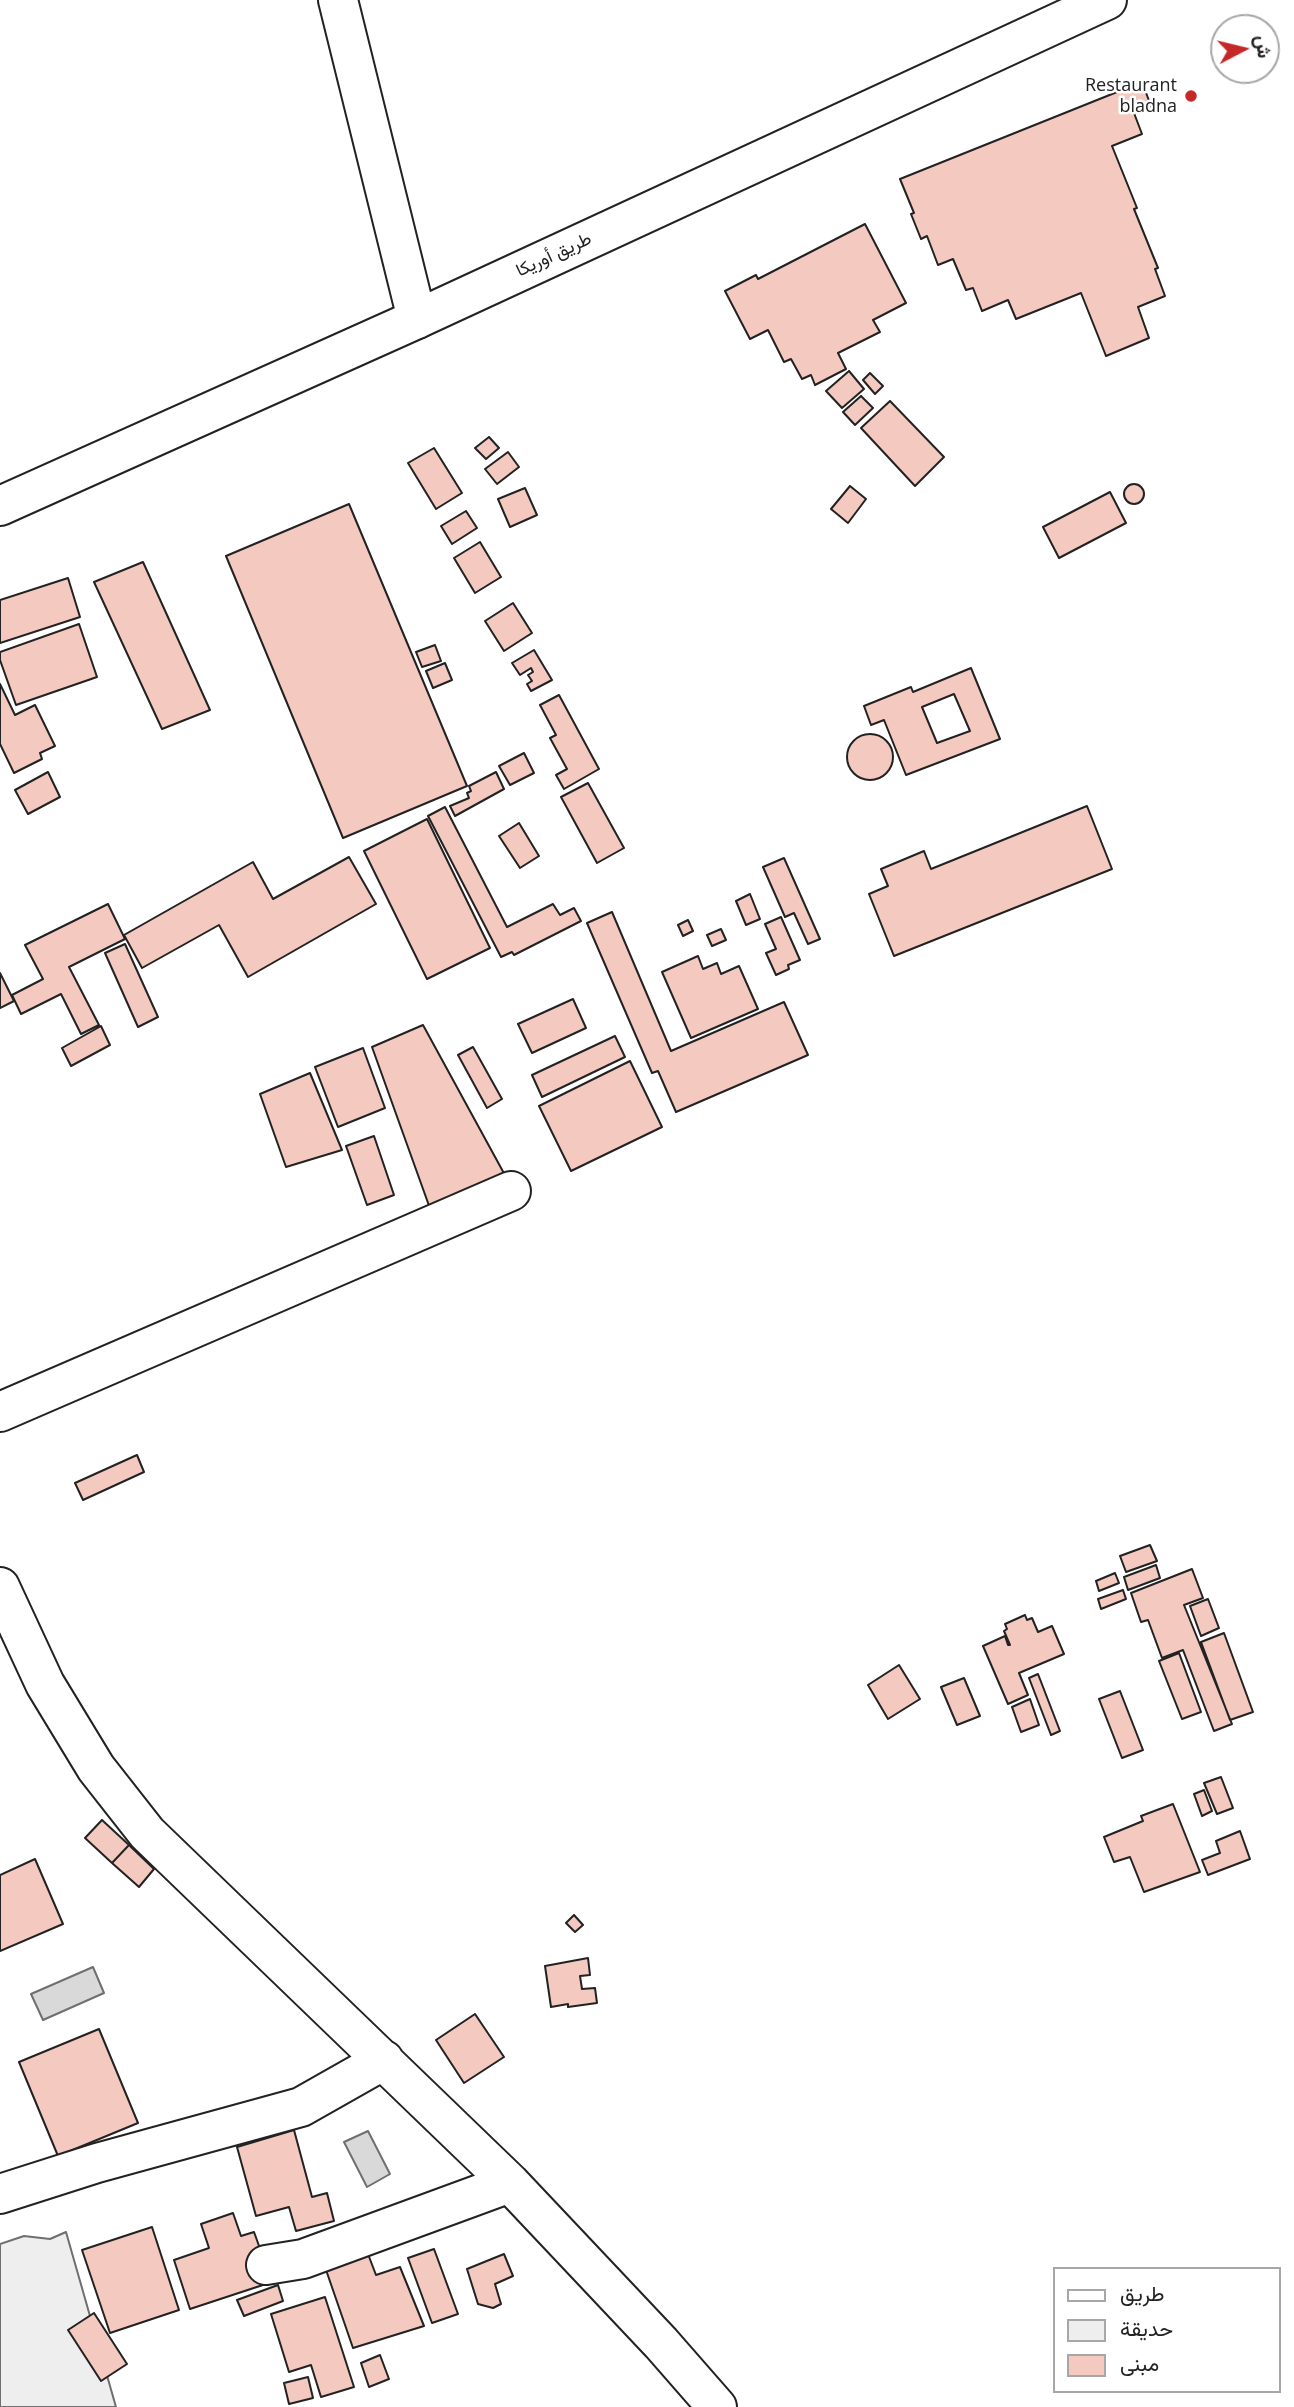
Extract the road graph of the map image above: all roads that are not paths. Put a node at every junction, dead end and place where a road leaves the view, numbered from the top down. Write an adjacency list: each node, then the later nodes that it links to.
1 (338, 0): 3 (street)
2 (1107, 0): 3 (street, طريق أوريكا)
3 (417, 319): 4 (street, طريق أوريكا)
4 (0, 506)
5 (511, 1191): 6 (street)
6 (0, 1412)
7 (0, 1587): 8 (street)
8 (384, 2060): 9 (street); 10 (street)
9 (510, 2183): 11 (street); 12 (street)
10 (0, 2194)
11 (266, 2265)
12 (717, 2407)

